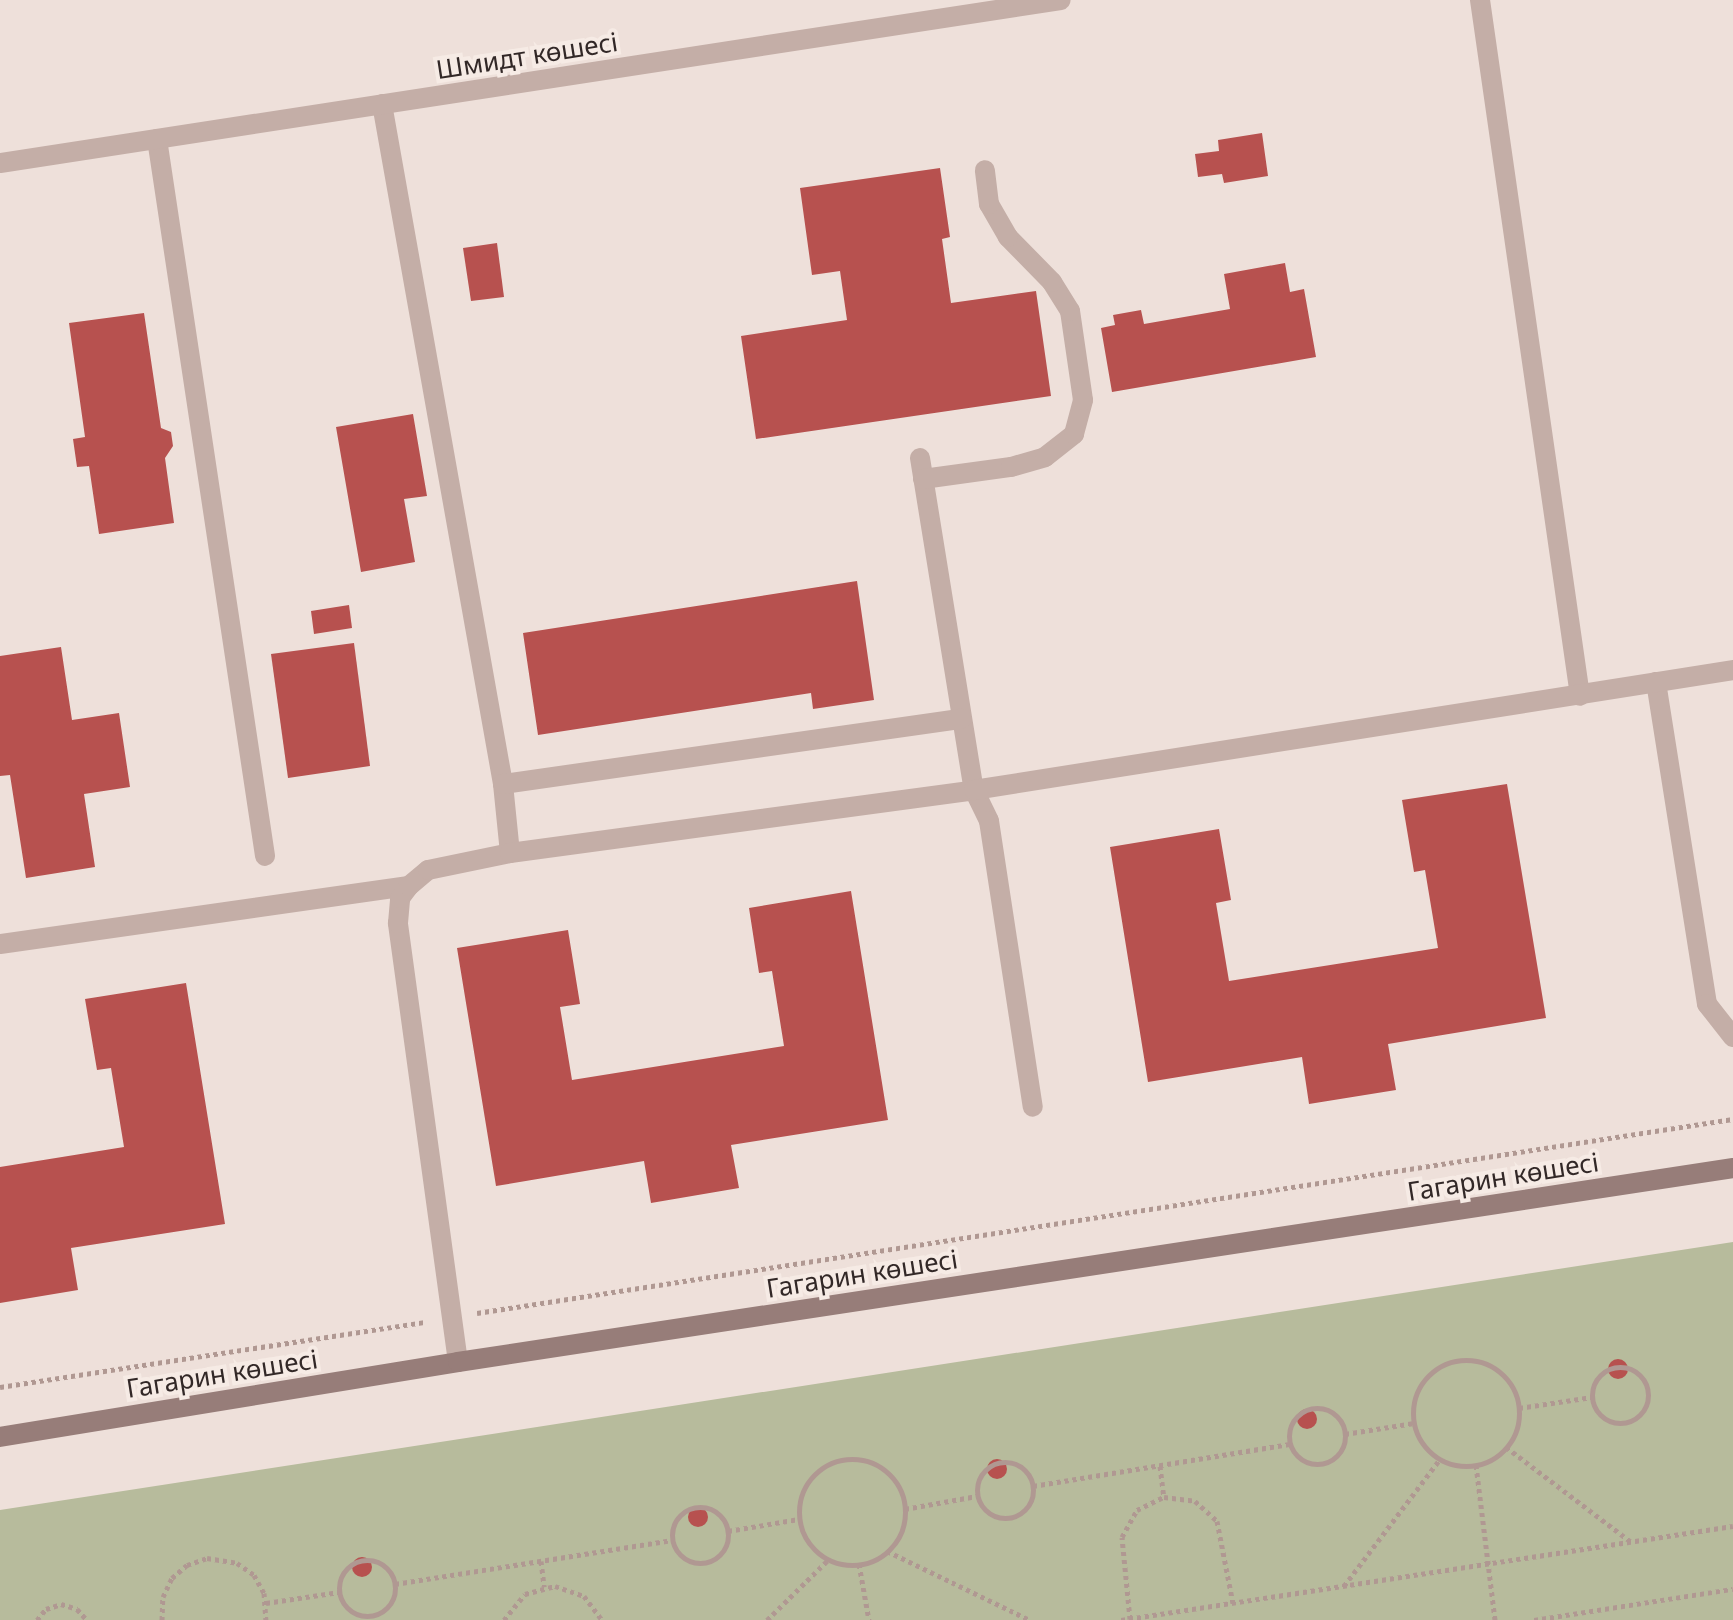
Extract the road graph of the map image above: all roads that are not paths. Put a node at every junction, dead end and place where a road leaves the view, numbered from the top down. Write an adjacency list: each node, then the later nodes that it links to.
1 (1061, 0): 3 (street, Шмидт көшесі)
2 (1480, 0): 9 (street)
3 (382, 104): 4 (street, Шмидт көшесі); 11 (street)
4 (157, 139): 5 (street, Шмидт көшесі); 14 (street)
5 (0, 163)
6 (985, 170): 10 (street)
7 (1733, 670): 8 (street)
8 (1656, 682): 9 (street); 17 (street)
9 (1580, 696): 12 (street)
10 (961, 719): 11 (street); 12 (street)
11 (503, 784): 13 (street)
12 (974, 790): 13 (street); 18 (street)
13 (510, 853): 15 (street)
14 (265, 856)
15 (409, 886): 16 (street); 20 (street)
16 (0, 944)
17 (1733, 1037)
18 (1033, 1107)
19 (1733, 1168): 20 (main road, Гагарин көшесі)
20 (458, 1362): 21 (main road, Гагарин көшесі)
21 (0, 1437)

